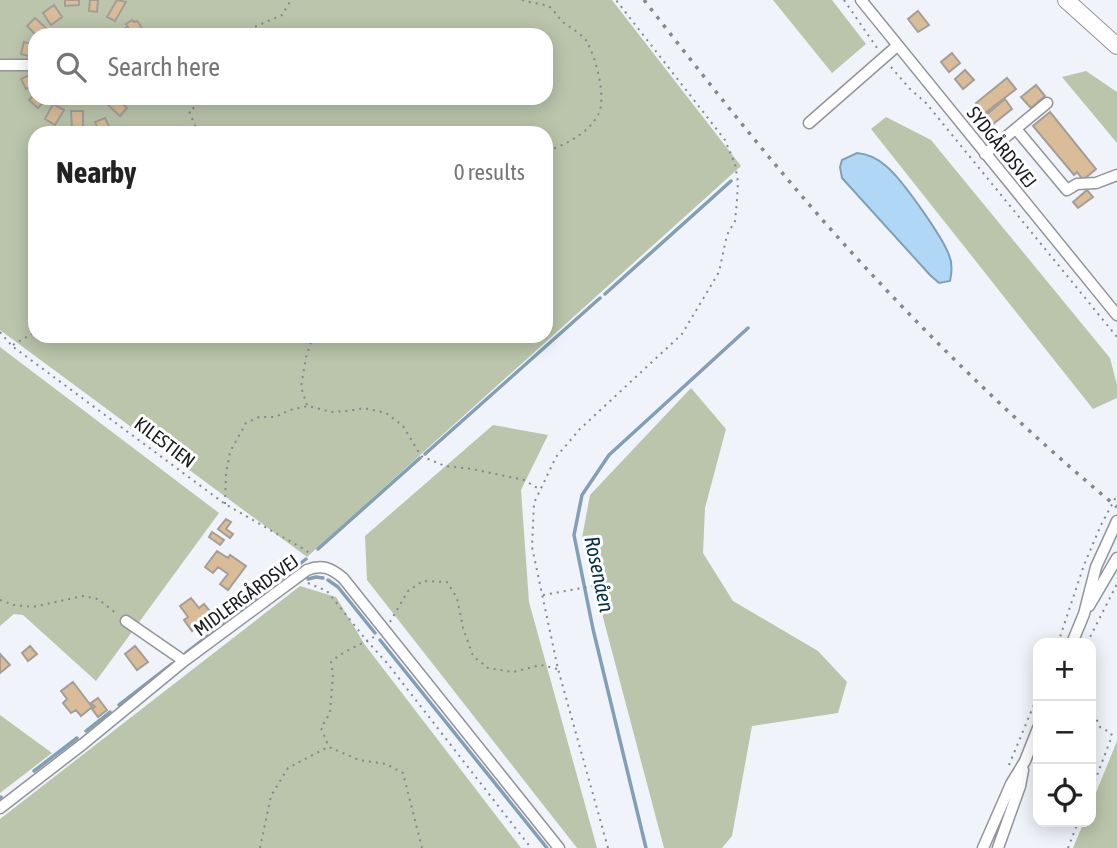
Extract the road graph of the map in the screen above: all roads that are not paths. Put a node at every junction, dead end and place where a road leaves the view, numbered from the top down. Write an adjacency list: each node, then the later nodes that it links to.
1 (861, 0): 3 (street, SYDGÅRDSVEJ)
2 (1066, 0): 4 (highway)
3 (897, 46): 8 (street); 10 (street, SYDGÅRDSVEJ)
4 (1117, 46)
5 (0, 65): 6 (street)
6 (28, 65)
7 (1047, 103): 9 (street)
8 (809, 123)
9 (1016, 130): 10 (street); 11 (street)
10 (985, 154): 12 (street, SYDGÅRDSVEJ)
11 (1117, 175)
12 (1117, 316)
13 (1117, 521): 15 (street)
14 (1117, 558): 15 (street)
15 (1084, 614): 17 (street)
16 (126, 621): 18 (street)
17 (1074, 638)
18 (184, 661): 21 (street, MIDLERGÅRDSVEJ); 22 (street, MIDLERGÅRDSVEJ)
19 (1033, 741): 20 (street)
20 (1025, 761): 23 (street); 24 (street)
21 (0, 808)
22 (559, 848)
23 (983, 848)
24 (998, 848)

